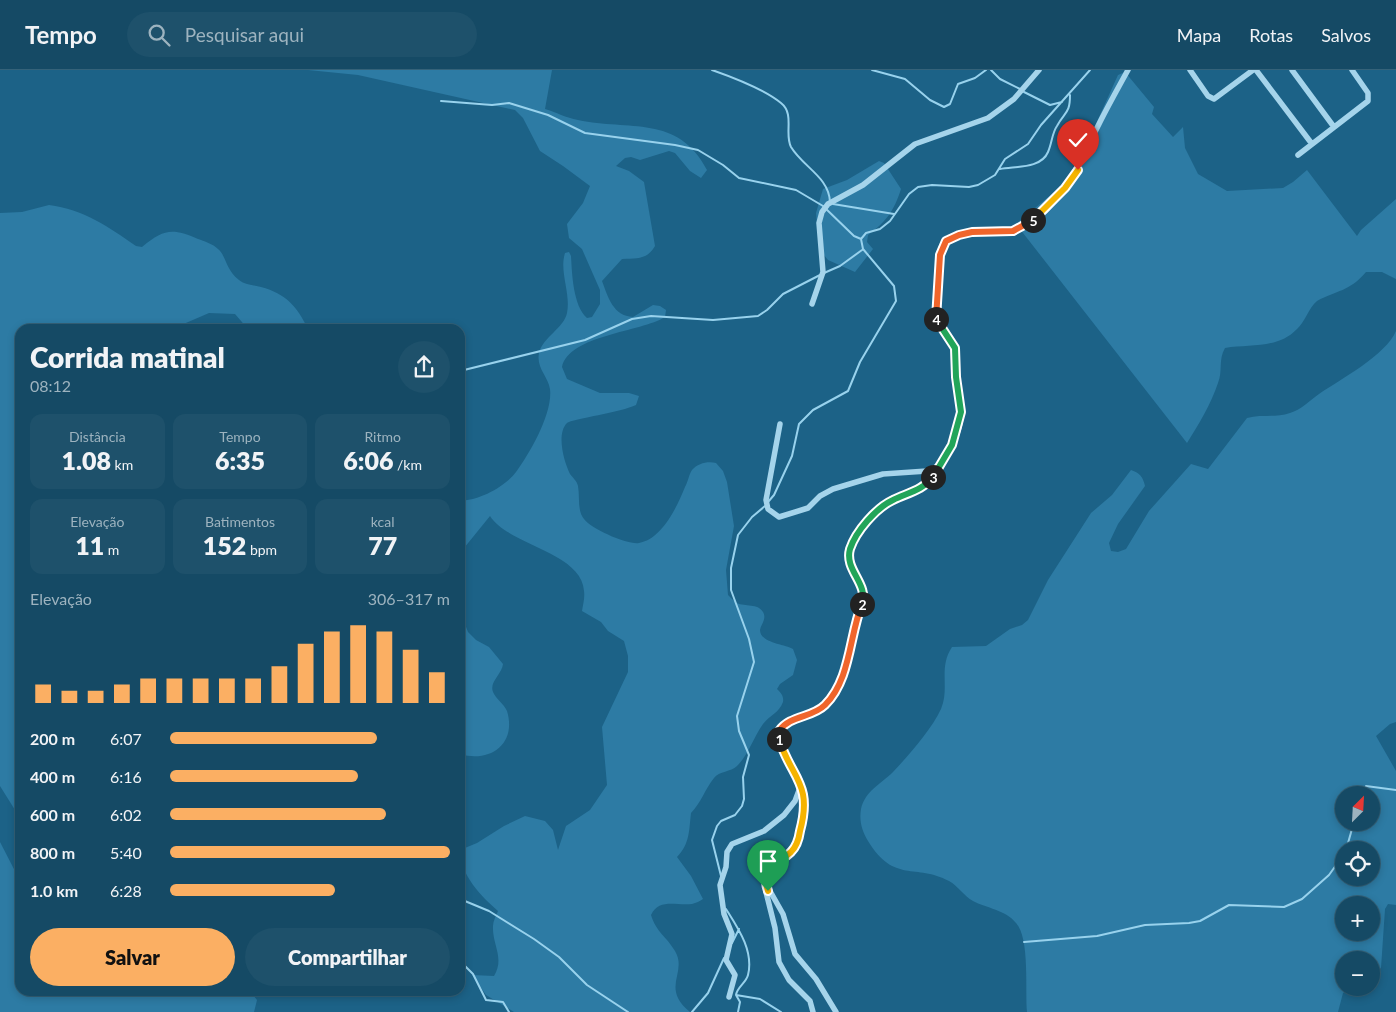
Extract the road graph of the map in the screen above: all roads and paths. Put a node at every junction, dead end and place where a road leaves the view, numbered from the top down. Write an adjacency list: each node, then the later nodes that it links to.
1 (1039, 70): 10 (street)
2 (1128, 70): 12 (street)
3 (1190, 70): 4 (street)
4 (1255, 70): 8 (street)
5 (1292, 70): 7 (street)
6 (1352, 70): 7 (street)
7 (1334, 127): 8 (street)
8 (1312, 144): 9 (street)
9 (1298, 155)
10 (812, 304)
11 (780, 424): 12 (street)
12 (941, 464): 13 (street)
13 (801, 783): 14 (street); 15 (street)
14 (766, 887): 16 (street); 17 (street)
15 (729, 997)
16 (813, 1012)
17 (836, 1012)

